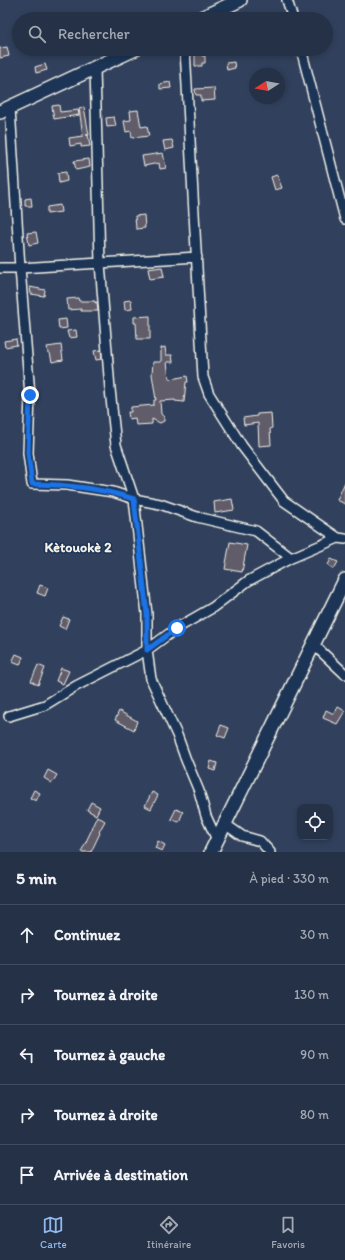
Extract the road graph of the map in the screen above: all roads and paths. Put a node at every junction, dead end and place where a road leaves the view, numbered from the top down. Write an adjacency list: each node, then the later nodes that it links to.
1 (240, 0): 3 (main road)
2 (287, 0): 4 (street)
3 (214, 12)
4 (290, 12)
5 (120, 56): 8 (main road)
6 (185, 56): 11 (street)
7 (303, 56): 10 (street)
8 (95, 68): 9 (main road); 12 (street)
9 (5, 110): 14 (street)
10 (345, 219)
11 (197, 257): 12 (street); 16 (street)
12 (100, 263): 14 (street); 15 (street)
13 (0, 268): 14 (street)
14 (20, 268): 15 (street)
15 (134, 499): 17 (street); 20 (street)
16 (341, 539): 17 (street)
17 (291, 558): 20 (street)
18 (345, 582): 19 (main road)
19 (314, 644): 21 (street); 23 (main road)
20 (147, 650): 22 (street); 24 (street)
21 (345, 674)
22 (8, 716)
23 (225, 824): 24 (main road); 26 (street)
24 (217, 840): 25 (main road)
25 (211, 852)
26 (270, 852)

